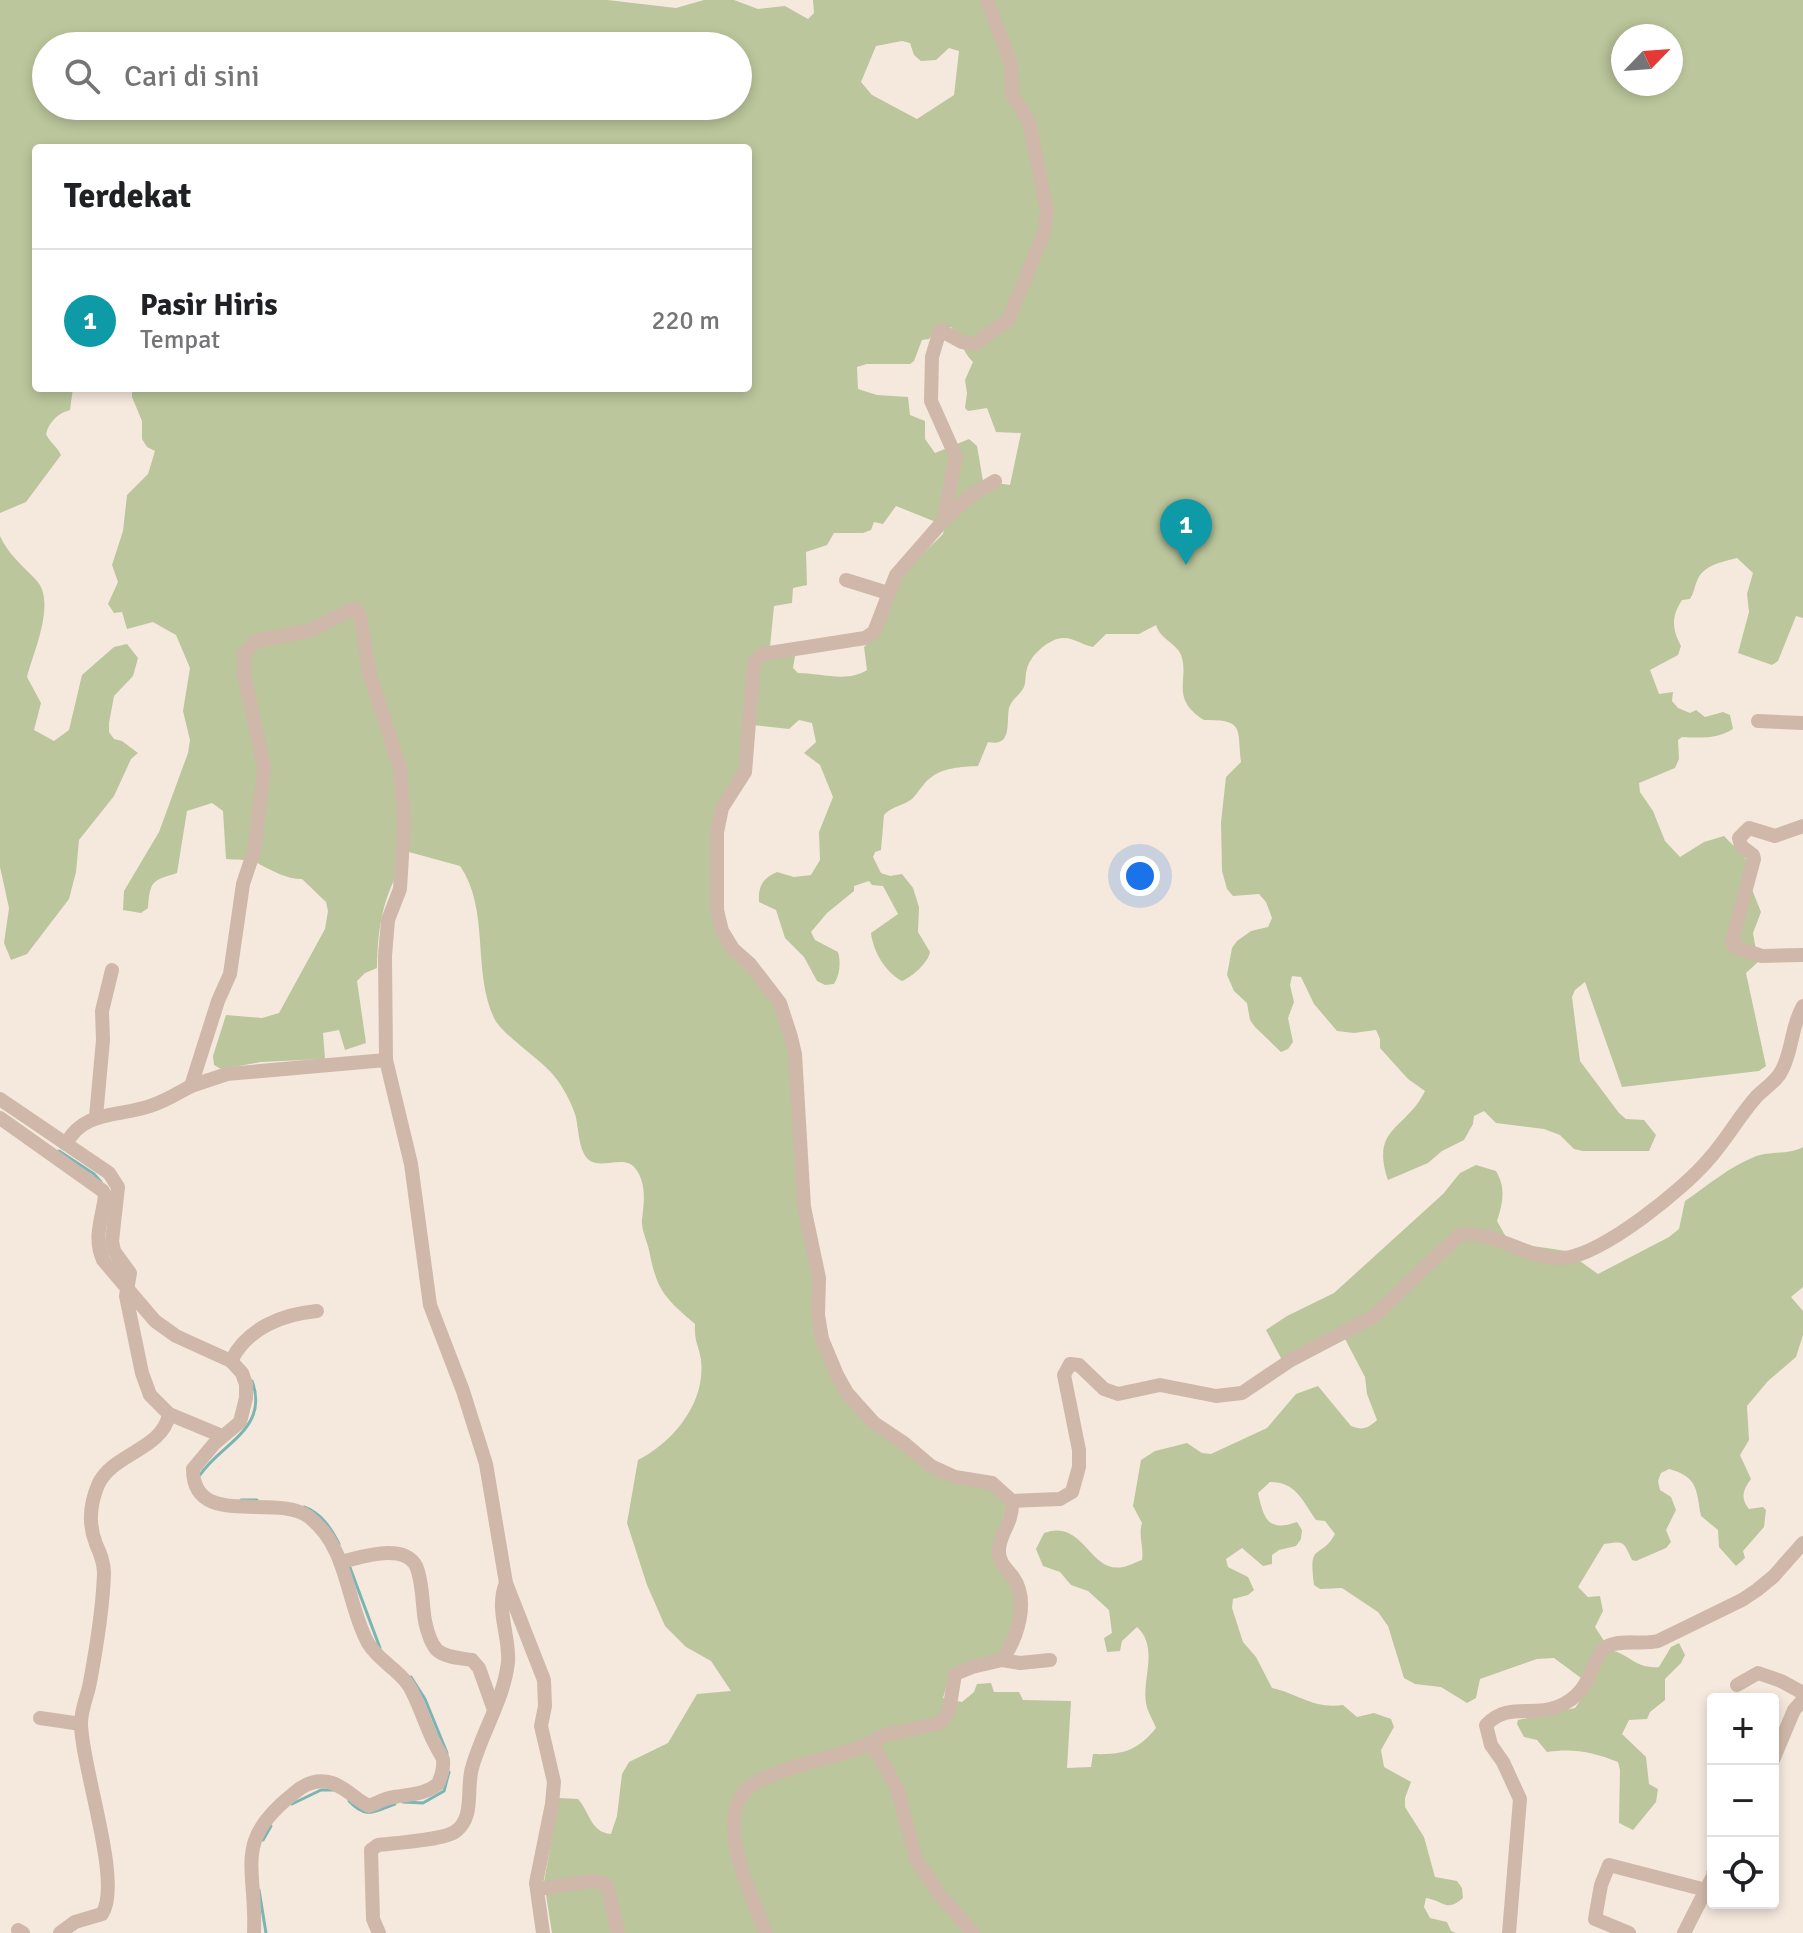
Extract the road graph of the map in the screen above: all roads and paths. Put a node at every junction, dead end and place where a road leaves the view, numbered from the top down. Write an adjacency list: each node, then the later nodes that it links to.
1 (987, 0): 3 (street)
2 (995, 481): 3 (street)
3 (943, 521): 5 (street)
4 (846, 580): 5 (street)
5 (888, 593): 23 (street)
6 (1758, 721): 7 (street)
7 (1803, 723)
8 (1803, 826): 9 (street)
9 (1803, 955)
10 (112, 970): 15 (street)
11 (1803, 1006): 23 (street)
12 (386, 1060): 13 (street); 13 (street); 26 (street)
13 (191, 1086): 15 (street)
14 (0, 1099): 17 (street)
15 (96, 1117): 17 (street)
16 (0, 1118): 18 (street)
17 (66, 1144): 18 (street)
18 (128, 1283): 20 (street); 21 (street)
19 (317, 1311): 20 (street)
20 (233, 1357): 22 (street)
21 (169, 1414): 22 (street); 33 (street)
22 (222, 1436): 25 (street)
23 (1012, 1501): 27 (street)
24 (1803, 1543): 46 (street)
25 (344, 1561): 31 (street); 40 (street)
26 (506, 1583): 31 (street); 37 (street)
27 (1002, 1660): 28 (street); 34 (street)
28 (1050, 1660)
29 (1737, 1685): 30 (street)
30 (1801, 1695): 35 (street)
31 (494, 1710): 41 (street)
32 (40, 1718): 33 (street)
33 (81, 1724): 39 (street)
34 (871, 1742): 44 (street); 45 (street)
35 (1779, 1746)
36 (1704, 1885): 38 (street); 48 (street)
37 (537, 1889): 42 (street); 43 (street)
38 (1594, 1926): 47 (street)
39 (60, 1933)
40 (254, 1933)
41 (379, 1933)
42 (543, 1933)
43 (618, 1933)
44 (766, 1933)
45 (973, 1933)
46 (1509, 1933)
47 (1629, 1933)
48 (1684, 1933)

